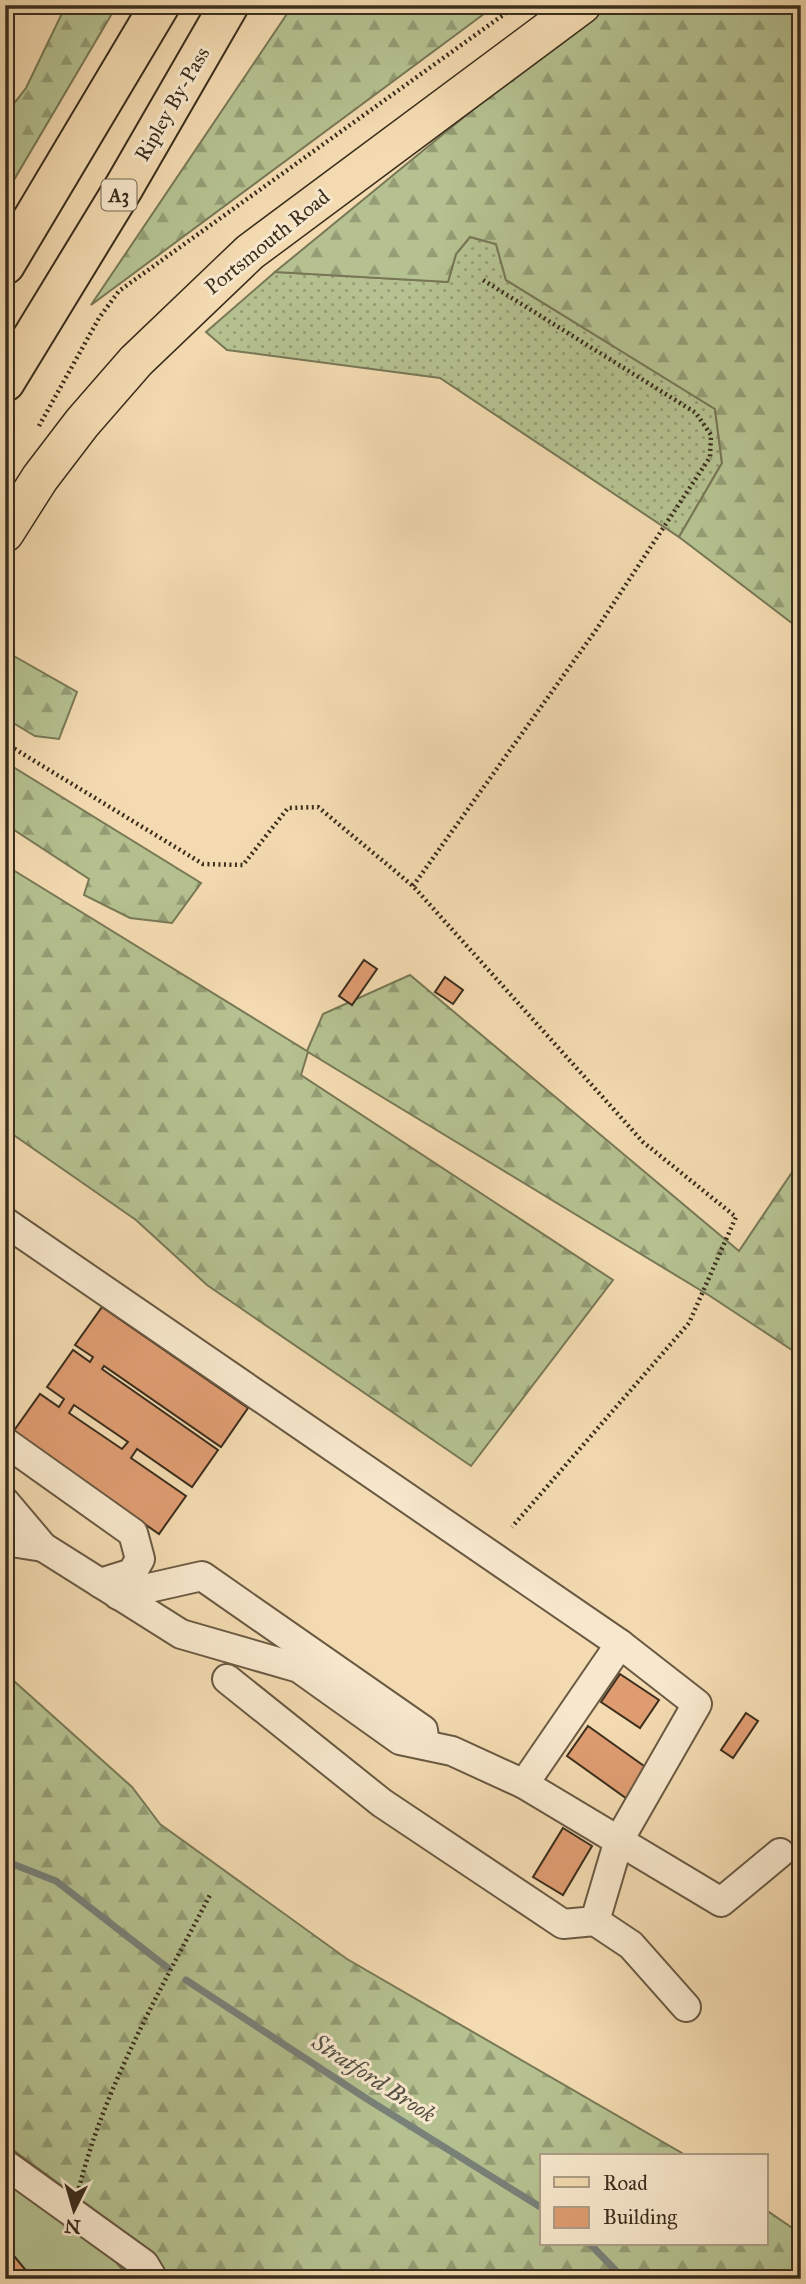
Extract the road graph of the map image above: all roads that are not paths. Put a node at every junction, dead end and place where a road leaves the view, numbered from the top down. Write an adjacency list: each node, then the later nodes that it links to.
1 (160, 5): 4 (highway)
2 (229, 5): 5 (highway, Ripley By-Pass / A3)
3 (582, 5): 6 (main road, Portsmouth Road)
4 (5, 265)
5 (5, 382)
6 (5, 533)
7 (5, 1222): 13 (street)
8 (5, 1442): 12 (street)
9 (5, 1502): 11 (street)
10 (5, 1541): 11 (street)
11 (43, 1547): 12 (street)
12 (109, 1589): 15 (street); 15 (street)
13 (620, 1644): 16 (street); 17 (street)
14 (227, 1679): 19 (street)
15 (425, 1745): 16 (street)
16 (524, 1784): 17 (street)
17 (619, 1840): 18 (street); 19 (street)
18 (779, 1853)
19 (595, 1921): 20 (street)
20 (686, 2007)
21 (5, 2164): 22 (street)
22 (153, 2279)

